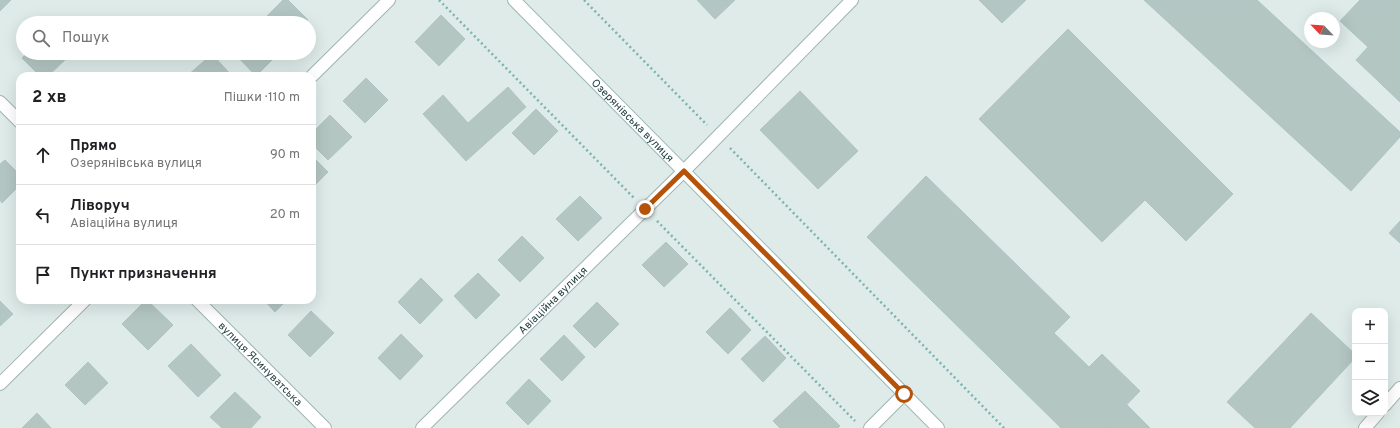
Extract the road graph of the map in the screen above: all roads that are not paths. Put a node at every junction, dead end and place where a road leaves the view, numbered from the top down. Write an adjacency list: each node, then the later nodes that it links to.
1 (389, 0): 4 (street)
2 (514, 0): 7 (street, Озерянівська вулиця)
3 (852, 0): 7 (street, Авіаційна вулиця)
4 (316, 72)
5 (0, 102): 6 (street)
6 (16, 118)
7 (684, 171): 12 (street, Озерянівська вулиця); 16 (street, Авіаційна вулиця)
8 (81, 304): 10 (street)
9 (201, 304): 15 (street, вулиця Ясинуватська)
10 (0, 384)
11 (1400, 388): 13 (street)
12 (904, 394): 17 (street); 18 (street, Озерянівська вулиця)
13 (1388, 402)
14 (1375, 416): 19 (street)
15 (325, 428)
16 (422, 428)
17 (870, 428)
18 (938, 428)
19 (1365, 428)

